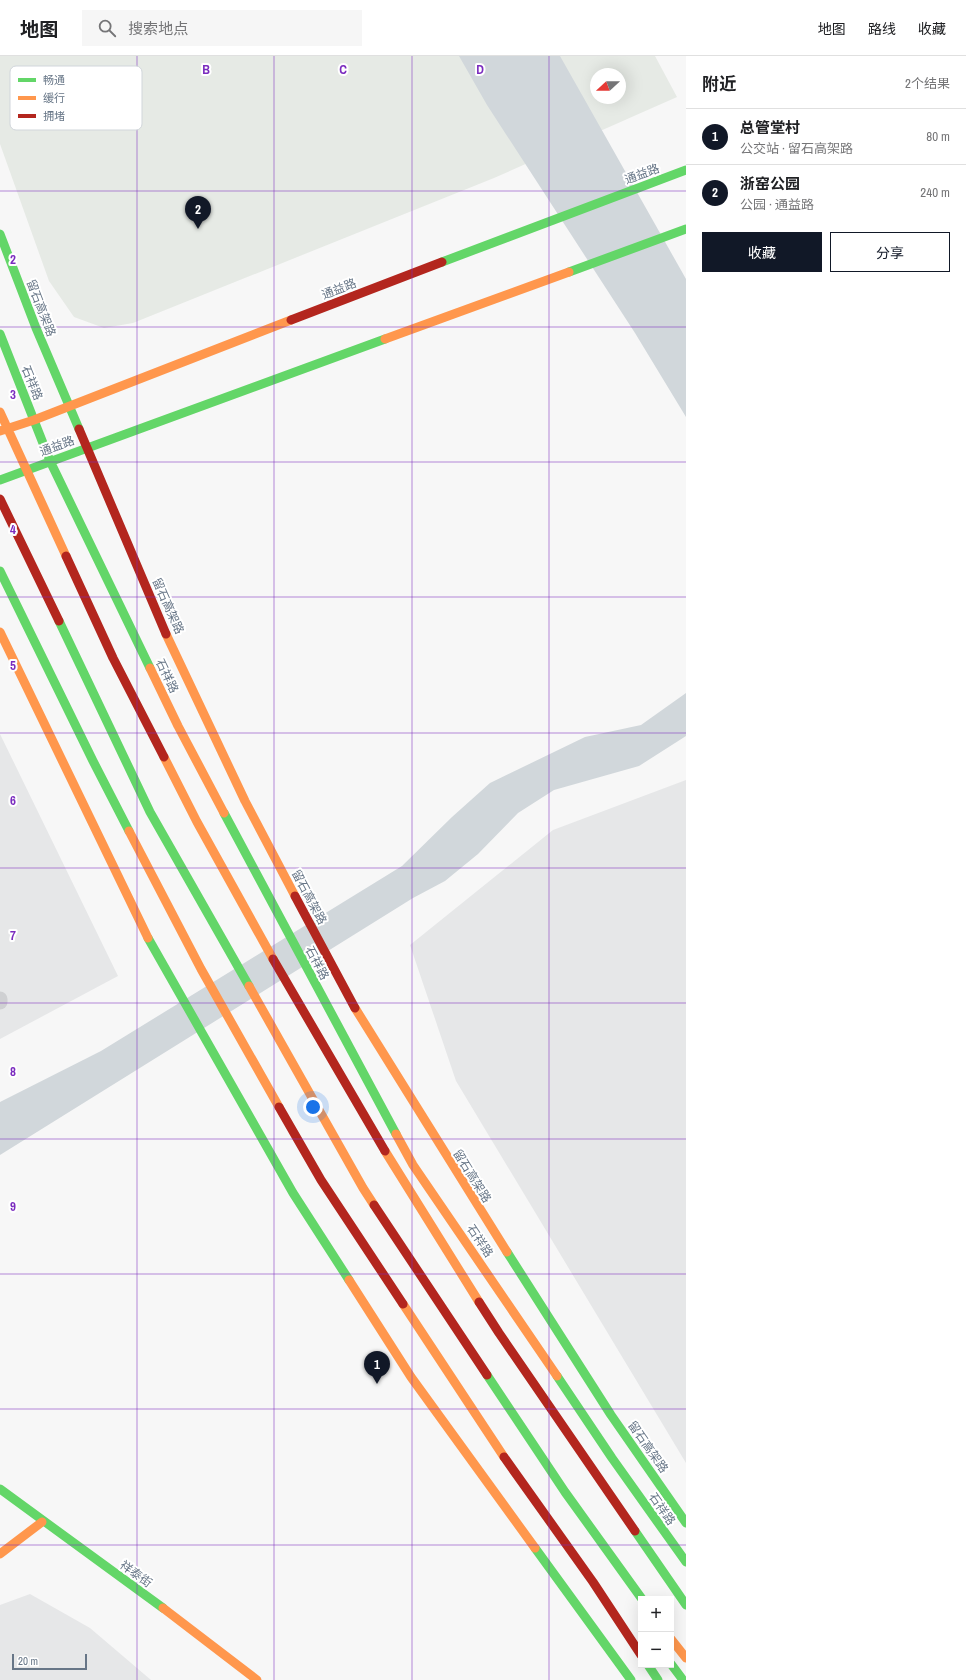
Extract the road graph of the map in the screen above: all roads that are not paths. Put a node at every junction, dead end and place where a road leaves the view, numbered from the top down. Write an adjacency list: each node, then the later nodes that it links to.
1 (686, 170): 6 (main road, 通益路)
2 (686, 230): 8 (main road, 通益路)
3 (0, 234): 15 (main road, 留石高架路)
4 (0, 334): 6 (main road, 石祥路)
5 (0, 412): 19 (main road)
6 (34, 420): 7 (main road, 通益路); 8 (main road, 石祥路)
7 (0, 431)
8 (50, 461): 9 (main road, 通益路); 17 (main road, 石祥路)
9 (0, 480)
10 (0, 499): 18 (main road)
11 (0, 570): 21 (main road)
12 (0, 632): 26 (main road)
13 (0, 1489): 14 (main road, 祥泰街)
14 (42, 1522): 16 (main road); 25 (main road, 祥泰街)
15 (686, 1523)
16 (0, 1554)
17 (686, 1562)
18 (638, 1600)
19 (686, 1604)
20 (674, 1643): 22 (main road)
21 (638, 1650)
22 (686, 1658)
23 (650, 1668): 27 (main road)
24 (674, 1668): 28 (main road)
25 (257, 1680)
26 (631, 1680)
27 (658, 1680)
28 (683, 1680)

